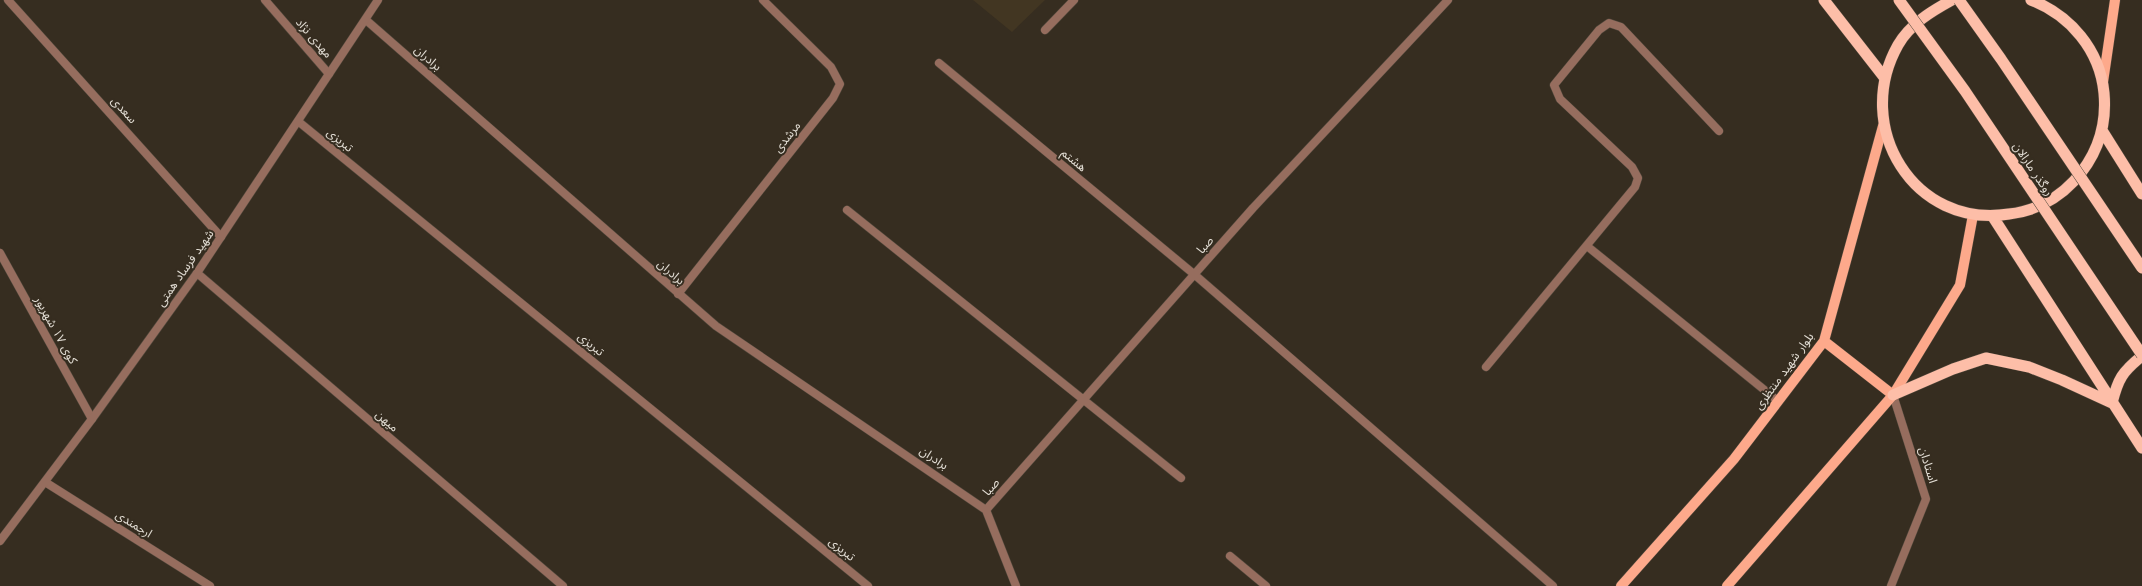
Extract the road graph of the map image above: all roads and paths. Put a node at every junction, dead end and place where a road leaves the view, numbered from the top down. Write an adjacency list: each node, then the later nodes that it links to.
1 (8, 0): 27 (street, سعدی)
2 (265, 0): 16 (street, مهدی نژاد)
3 (378, 0): 13 (street, شهید فرساد همتی)
4 (763, 0): 33 (street, مرشدی)
5 (1074, 0): 14 (street)
6 (1448, 0): 32 (street, صبا)
7 (1824, 0): 17 (highway)
8 (1899, 0): 35 (highway, روگذر مارالان, bridge)
9 (1952, 0): 17 (highway)
10 (1959, 0): 30 (highway, bridge)
11 (2031, 0): 18 (highway)
12 (2115, 0): 18 (main road)
13 (366, 20): 16 (street, شهید فرساد همتی); 33 (street, برادران)
14 (1045, 30)
15 (939, 63): 32 (street, هشتم)
16 (329, 74): 19 (street, شهید فرساد همتی)
17 (1884, 77): 20 (highway)
18 (2103, 82): 22 (highway)
19 (299, 122): 27 (street, شهید فرساد همتی); 50 (street, تبریزی)
20 (1883, 126): 25 (highway); 34 (main road, بلوار شهید منتظری)
21 (1719, 131): 28 (street)
22 (2103, 132): 23 (highway); 26 (highway)
23 (2142, 194)
24 (847, 210): 38 (street)
25 (1973, 215): 26 (highway); 37 (main road)
26 (1993, 217): 40 (highway)
27 (221, 237): 31 (street, شهید فرساد همتی)
28 (1587, 246): 36 (street); 39 (street)
29 (0, 253): 41 (street, کوی ۱۷ شهریور)
30 (2142, 268)
31 (197, 273): 41 (street, شهید فرساد همتی); 49 (street, میهن)
32 (1195, 275): 38 (street, صبا); 53 (street, هشتم)
33 (678, 294): 45 (street, برادران)
34 (1824, 341): 37 (main road); 39 (main road, بلوار شهید منتظری)
35 (2142, 356): 40 (highway)
36 (1486, 367)
37 (1894, 395): 40 (highway); 55 (main road); 56 (street, استادان)
38 (1083, 400): 43 (street); 45 (street, صبا)
39 (1778, 401): 54 (main road, بلوار شهید منتظری)
40 (2112, 403): 42 (highway)
41 (92, 419): 44 (street, شهید فرساد همتی)
42 (2142, 448)
43 (1181, 478)
44 (44, 482): 46 (street, شهید فرساد همتی); 48 (street, ارجمندی)
45 (986, 510): 51 (street)
46 (0, 541)
47 (1230, 556): 52 (street)
48 (210, 586)
49 (563, 586)
50 (868, 586)
51 (1016, 586)
52 (1266, 586)
53 (1553, 586)
54 (1621, 586)
55 (1727, 586)
56 (1891, 586)

